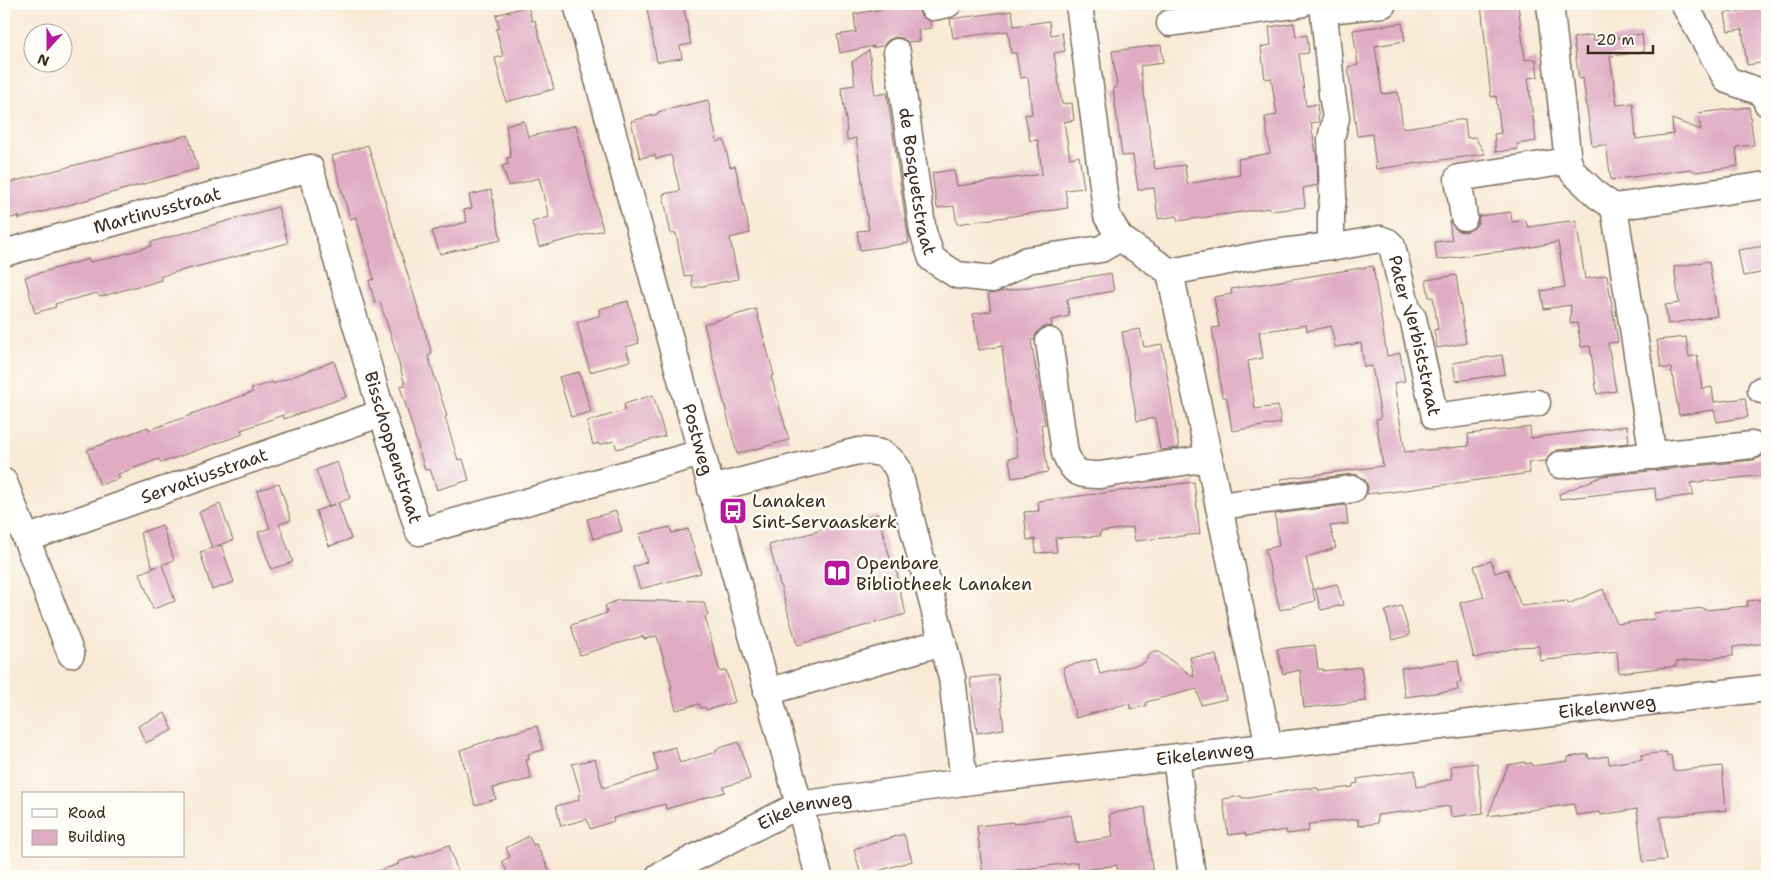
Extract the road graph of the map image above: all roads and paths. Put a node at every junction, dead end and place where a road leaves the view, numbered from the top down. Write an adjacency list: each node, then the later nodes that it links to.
1 (577, 4): 25 (street, Postweg)
2 (1079, 4): 17 (street)
3 (1300, 4): 9 (street)
4 (1319, 4): 5 (street)
5 (1323, 4): 6 (street); 18 (street)
6 (1383, 4)
7 (1550, 4): 12 (street)
8 (1684, 4): 11 (street)
9 (1170, 23)
10 (897, 52): 17 (street, de Bosquetstraat)
11 (1767, 103)
12 (1568, 161): 15 (street); 16 (street)
13 (310, 168): 19 (street, Martinusstraat); 23 (street, Bisschoppenstraat)
14 (1767, 185): 15 (street)
15 (1614, 207): 26 (street)
16 (1464, 216)
17 (1120, 238): 20 (street)
18 (1331, 246): 20 (street); 22 (street, Pater Verbiststraat)
19 (4, 253)
20 (1170, 272): 27 (street)
21 (1049, 341): 27 (street)
22 (1537, 403)
23 (382, 413): 25 (street, Bisschoppenstraat); 33 (street, Servatiusstraat)
24 (1752, 445): 26 (street)
25 (701, 453): 30 (street, Postweg)
26 (1653, 456): 28 (street)
27 (1209, 458): 32 (street)
28 (1560, 465)
29 (4, 482): 33 (street)
30 (711, 489): 34 (street); 37 (street, Postweg)
31 (1353, 489): 32 (street)
32 (1219, 506): 38 (street)
33 (26, 540): 35 (street)
34 (943, 642): 37 (street); 40 (street)
35 (71, 654)
36 (1767, 688): 38 (street, Eikelenweg)
37 (767, 692): 41 (street, Postweg)
38 (1269, 746): 39 (street, Eikelenweg)
39 (1176, 758): 40 (street, Eikelenweg); 44 (street)
40 (964, 782): 41 (street, Eikelenweg)
41 (799, 805): 42 (street, Eikelenweg); 43 (street, Postweg)
42 (660, 876)
43 (818, 876)
44 (1192, 876)

